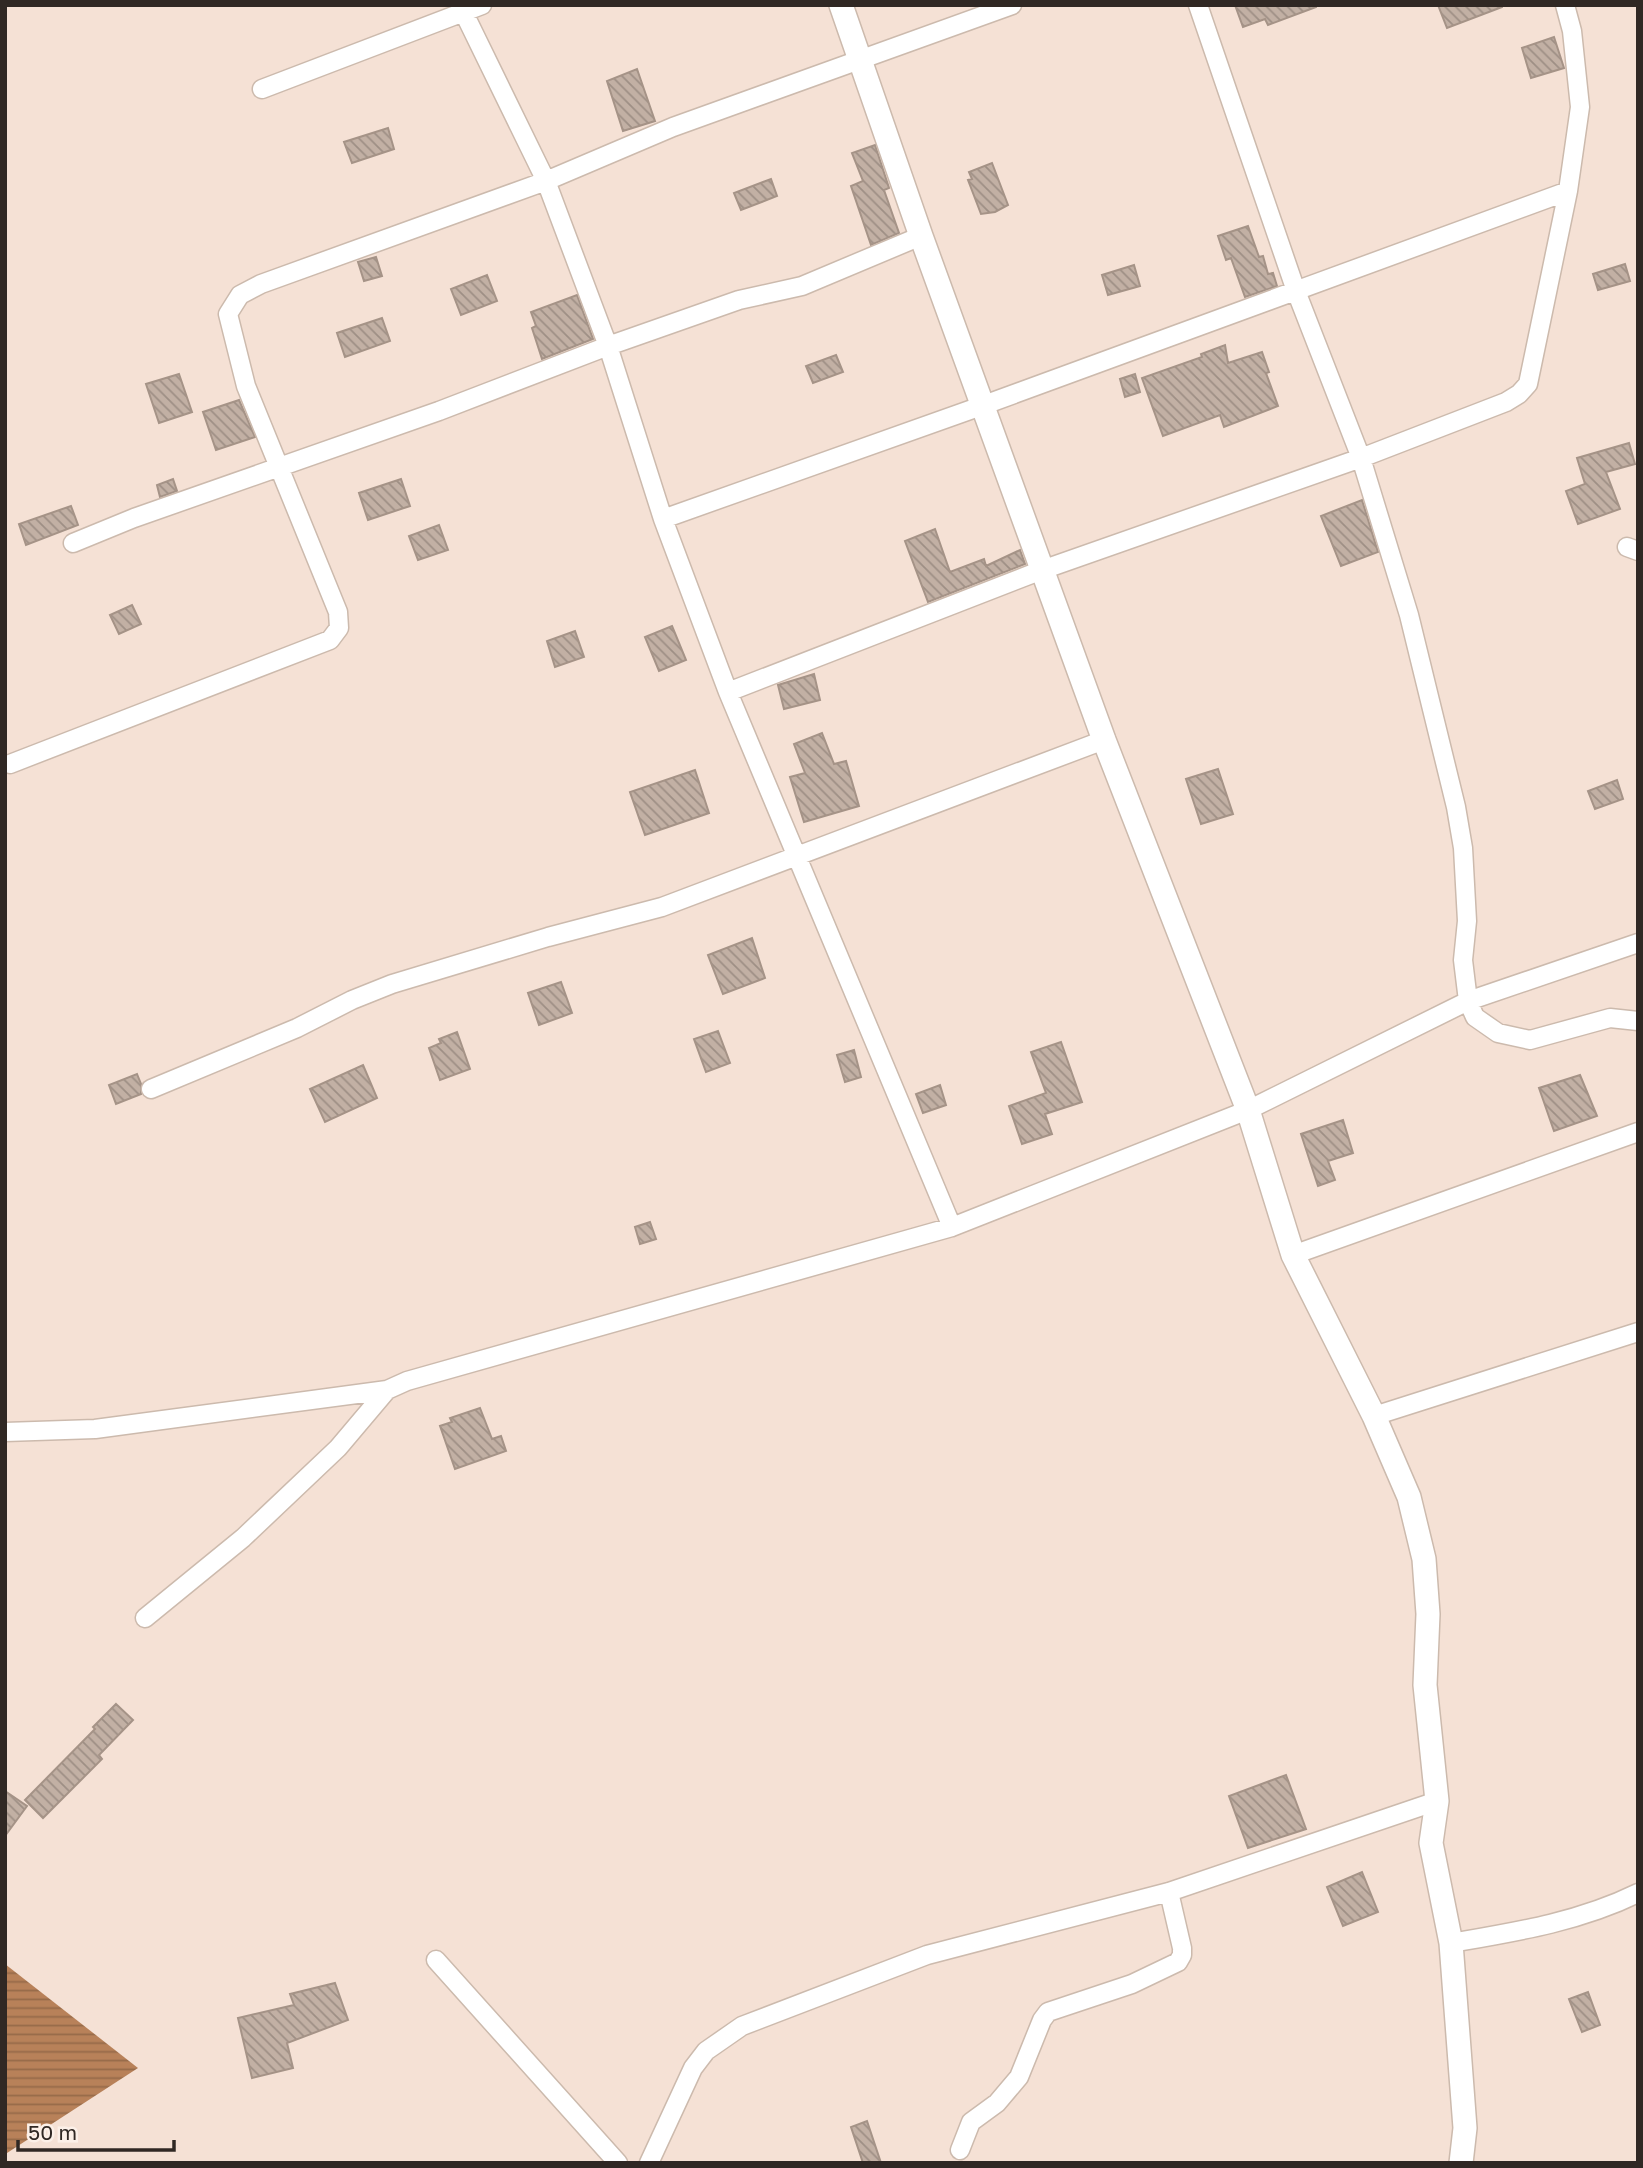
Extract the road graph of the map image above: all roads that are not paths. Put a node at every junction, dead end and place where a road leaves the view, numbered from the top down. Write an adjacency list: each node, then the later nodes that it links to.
1 (482, 5): 6 (street)
2 (841, 5): 7 (street)
3 (1012, 5): 7 (street)
4 (1198, 5): 12 (street)
5 (1565, 5): 10 (street)
6 (464, 13): 8 (street); 9 (street)
7 (860, 60): 9 (street); 11 (street)
8 (262, 89)
9 (545, 181): 13 (street); 16 (street)
10 (1568, 191): 12 (street); 15 (street)
11 (921, 236): 13 (street); 14 (street)
12 (1296, 291): 14 (street); 15 (street)
13 (608, 346): 16 (street); 17 (street)
14 (984, 405): 17 (street); 19 (street)
15 (1361, 458): 19 (street); 25 (street)
16 (280, 468): 18 (street); 22 (street)
17 (663, 519): 20 (street)
18 (73, 543)
19 (1042, 570): 20 (street); 21 (street)
20 (728, 692): 23 (street)
21 (1104, 740): 23 (street); 28 (street)
22 (10, 764)
23 (797, 856): 27 (street); 30 (street)
24 (1638, 943): 25 (street)
25 (1468, 1001): 26 (street); 28 (street)
26 (1638, 1021)
27 (151, 1089)
28 (1248, 1110): 30 (street); 31 (street)
29 (1638, 1132): 31 (street)
30 (952, 1227): 33 (street)
31 (1293, 1255): 34 (street)
32 (1638, 1332): 34 (street)
33 (387, 1390): 35 (street); 36 (street)
34 (1374, 1416): 37 (street)
35 (5, 1432)
36 (145, 1618)
37 (1437, 1801): 38 (street); 40 (street)
38 (1169, 1892): 42 (street); 44 (street)
39 (1638, 1893): 40 (street)
40 (1451, 1943): 45 (street)
41 (436, 1960): 43 (street)
42 (960, 2150)
43 (618, 2163)
44 (649, 2163)
45 (1461, 2163)

